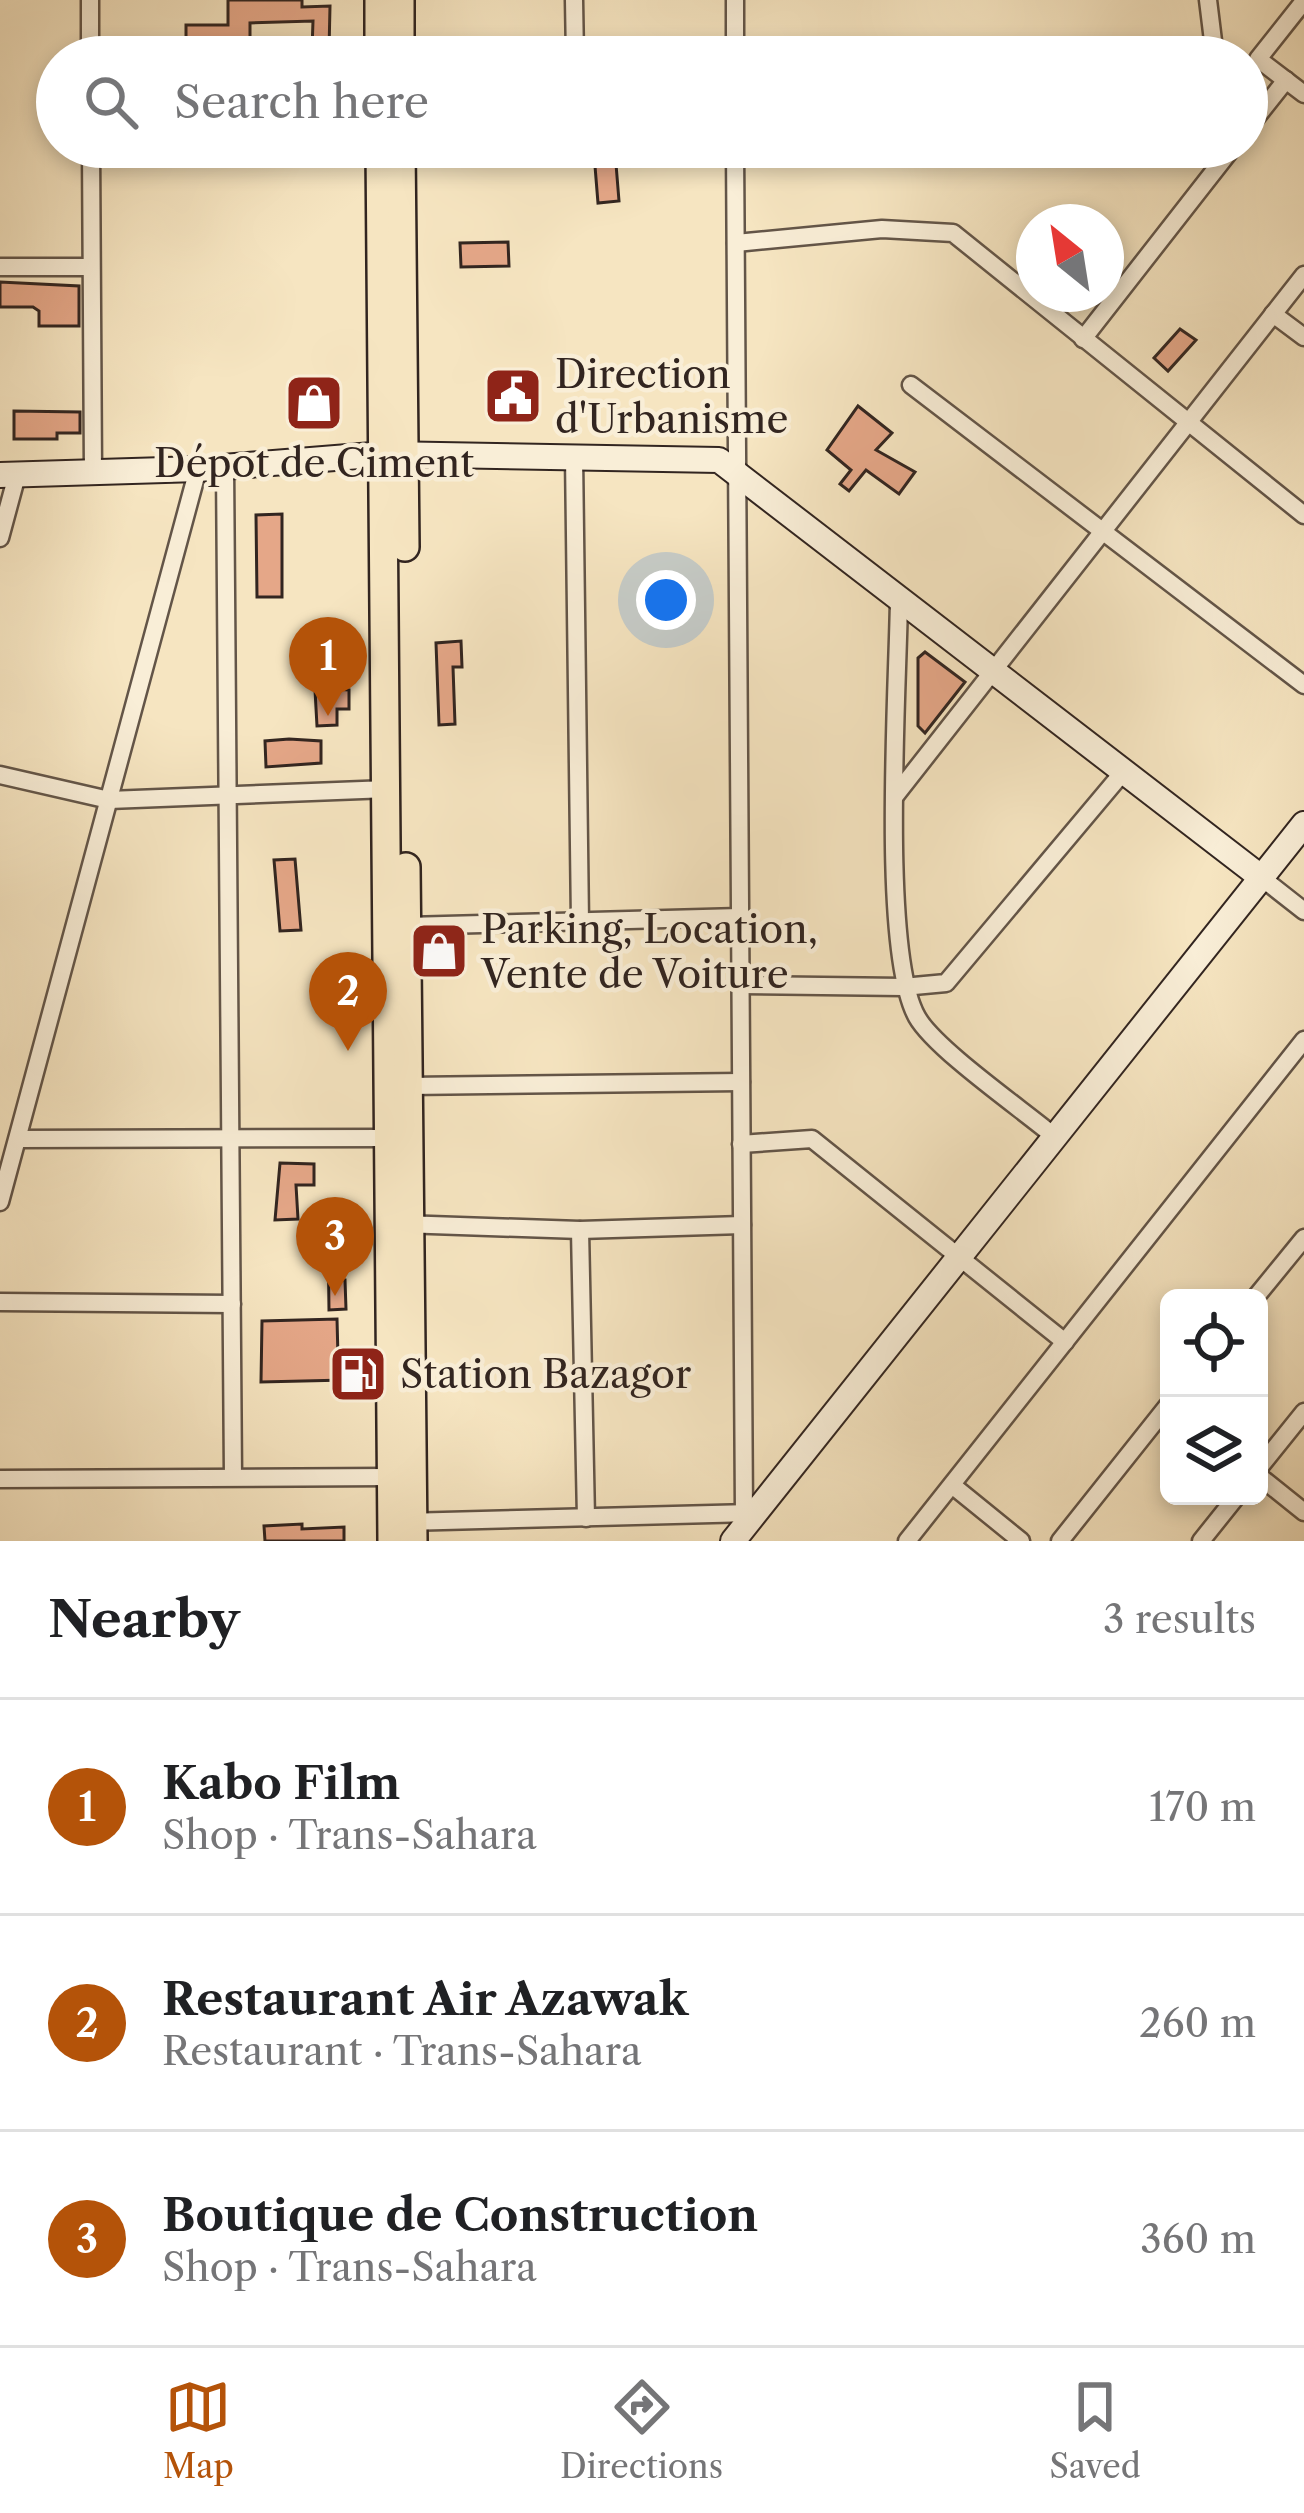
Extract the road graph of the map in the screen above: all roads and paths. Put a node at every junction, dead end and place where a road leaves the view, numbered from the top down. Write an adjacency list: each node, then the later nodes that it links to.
1 (90, 0): 8 (street)
2 (379, 0): 9 (main road)
3 (400, 0): 10 (main road)
4 (574, 0): 11 (street)
5 (735, 0): 12 (street)
6 (1208, 0): 13 (street)
7 (1304, 1): 14 (street)
8 (90, 36)
9 (379, 36)
10 (400, 36)
11 (575, 36)
12 (735, 36)
13 (1212, 36)
14 (1268, 45)
15 (1268, 71): 16 (street)
16 (1286, 80): 17 (street); 18 (street)
17 (1304, 94)
18 (1268, 103)
19 (91, 168): 26 (street)
20 (381, 168): 33 (main road)
21 (401, 168): 33 (main road)
22 (735, 168): 24 (street)
23 (1217, 168): 30 (street)
24 (736, 243): 30 (street); 38 (street)
25 (0, 267): 26 (street)
26 (92, 267): 37 (street)
27 (1304, 275): 28 (street)
28 (1274, 314): 29 (street); 32 (street)
29 (1304, 337)
30 (1083, 339): 32 (street)
31 (911, 385): 41 (street)
32 (1187, 423): 40 (street); 41 (street)
33 (395, 455): 34 (street); 35 (street); 48 (main road); 57 (main road)
34 (574, 456): 38 (street); 56 (street)
35 (225, 466): 36 (street); 49 (street)
36 (198, 469): 37 (street); 51 (street)
37 (92, 472): 39 (street)
38 (737, 474): 43 (street); 55 (street)
39 (9, 475): 42 (street)
40 (1304, 515)
41 (1101, 533): 44 (street); 45 (street)
42 (0, 538)
43 (899, 599): 44 (street); 50 (street)
44 (993, 671): 46 (street); 50 (street)
45 (1304, 685)
46 (1124, 771): 53 (street); 59 (street)
47 (0, 776): 51 (street)
48 (388, 789): 49 (street); 65 (main road)
49 (227, 796): 51 (street); 64 (street)
50 (896, 796): 59 (street)
51 (109, 800): 66 (street)
52 (1304, 824): 53 (street)
53 (1262, 878): 54 (street); 63 (street)
54 (1304, 911)
55 (740, 917): 56 (street); 58 (street)
56 (580, 922): 57 (street)
57 (407, 926): 62 (main road)
58 (740, 985): 59 (street); 61 (street)
59 (903, 987): 63 (street)
60 (1304, 1040): 77 (street)
61 (741, 1082): 62 (street); 67 (street)
62 (408, 1086): 69 (main road)
63 (1055, 1137): 73 (street)
64 (231, 1138): 65 (street); 66 (street); 76 (street)
65 (388, 1138): 69 (main road)
66 (18, 1139): 68 (street)
67 (742, 1144): 70 (street); 73 (street)
68 (0, 1202)
69 (399, 1223): 71 (street); 81 (main road); 90 (main road)
70 (742, 1226): 71 (street); 88 (street)
71 (580, 1230): 89 (street)
72 (1304, 1238): 74 (street)
73 (959, 1257): 77 (street); 88 (street)
74 (1262, 1289)
75 (0, 1302): 76 (street)
76 (232, 1304): 82 (street)
77 (1065, 1342): 85 (street)
78 (1304, 1412): 80 (street)
79 (1160, 1415): 94 (street)
80 (1268, 1460)
81 (390, 1477): 82 (street); 90 (main road)
82 (233, 1478): 83 (street)
83 (0, 1479)
84 (1268, 1480): 87 (street)
85 (952, 1485): 92 (street); 93 (street)
86 (1230, 1505): 95 (street)
87 (1304, 1512)
88 (749, 1514): 89 (street); 91 (street)
89 (586, 1518): 90 (street)
90 (403, 1532)
91 (733, 1541)
92 (907, 1541)
93 (1021, 1541)
94 (1060, 1541)
95 (1201, 1541)

